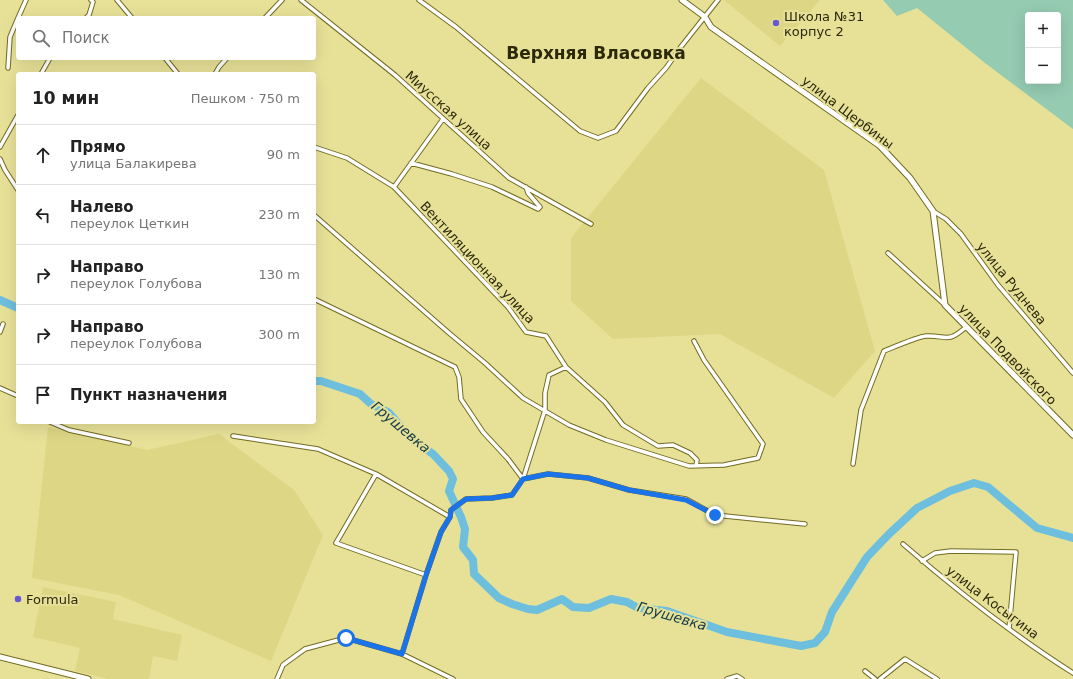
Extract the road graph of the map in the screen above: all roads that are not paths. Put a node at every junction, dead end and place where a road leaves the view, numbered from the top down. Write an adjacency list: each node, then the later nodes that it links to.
1 (26, 0): 9 (street)
2 (91, 0): 10 (street)
3 (117, 0): 11 (street)
4 (282, 0): 12 (street)
5 (301, 0): 23 (street, Миусская улица)
6 (419, 0): 13 (street)
7 (682, 0): 13 (street, улица Щербины)
8 (718, 0): 13 (street)
9 (19, 16)
10 (88, 16)
11 (130, 16)
12 (267, 16)
13 (705, 17): 31 (street, улица Щербины)
14 (16, 23): 18 (street)
15 (49, 60): 19 (street)
16 (167, 60): 20 (street)
17 (225, 60): 21 (street)
18 (8, 68)
19 (42, 72)
20 (176, 72)
21 (216, 72)
22 (16, 119): 24 (street)
23 (443, 119): 27 (street); 30 (street, Миусская улица)
24 (0, 147)
25 (316, 148): 29 (street, Вентиляционная улица)
26 (0, 159): 28 (street)
27 (411, 163): 29 (street); 30 (street)
28 (16, 187)
29 (394, 187): 41 (street, Вентиляционная улица)
30 (526, 187): 33 (street, Миусская улица)
31 (933, 211): 36 (street, улица Щербины); 42 (street, улица Руднева)
32 (316, 217): 45 (street)
33 (591, 224)
34 (888, 253): 36 (street)
35 (316, 300): 53 (street)
36 (945, 305): 38 (street, улица Подвойского)
37 (3, 324): 39 (street)
38 (966, 327): 47 (street, улица Подвойского); 50 (street)
39 (0, 332)
40 (694, 341): 51 (street)
41 (566, 366): 45 (street); 51 (street, Вентиляционная улица)
42 (1073, 373)
43 (0, 388): 44 (street)
44 (16, 395)
45 (544, 410): 51 (street); 53 (street)
46 (55, 424): 49 (street)
47 (1073, 435)
48 (233, 436): 52 (street)
49 (129, 443)
50 (853, 464)
51 (696, 466)
52 (376, 474): 54 (street); 58 (street)
53 (523, 479): 54 (street); 55 (street)
54 (450, 517): 58 (street)
55 (805, 524)
56 (903, 544): 57 (street, улица Косыгина)
57 (922, 561): 59 (street, улица Косыгина); 59 (street)
58 (426, 575): 60 (street)
59 (1009, 629): 63 (street, улица Косыгина)
60 (402, 654): 65 (street); 66 (street)
61 (0, 657): 64 (street)
62 (865, 671): 69 (street)
63 (1073, 673)
64 (88, 679)
65 (277, 679)
66 (453, 679)
67 (727, 679): 68 (street)
68 (742, 679)
69 (875, 679)
70 (880, 679): 71 (street)
71 (937, 679)

